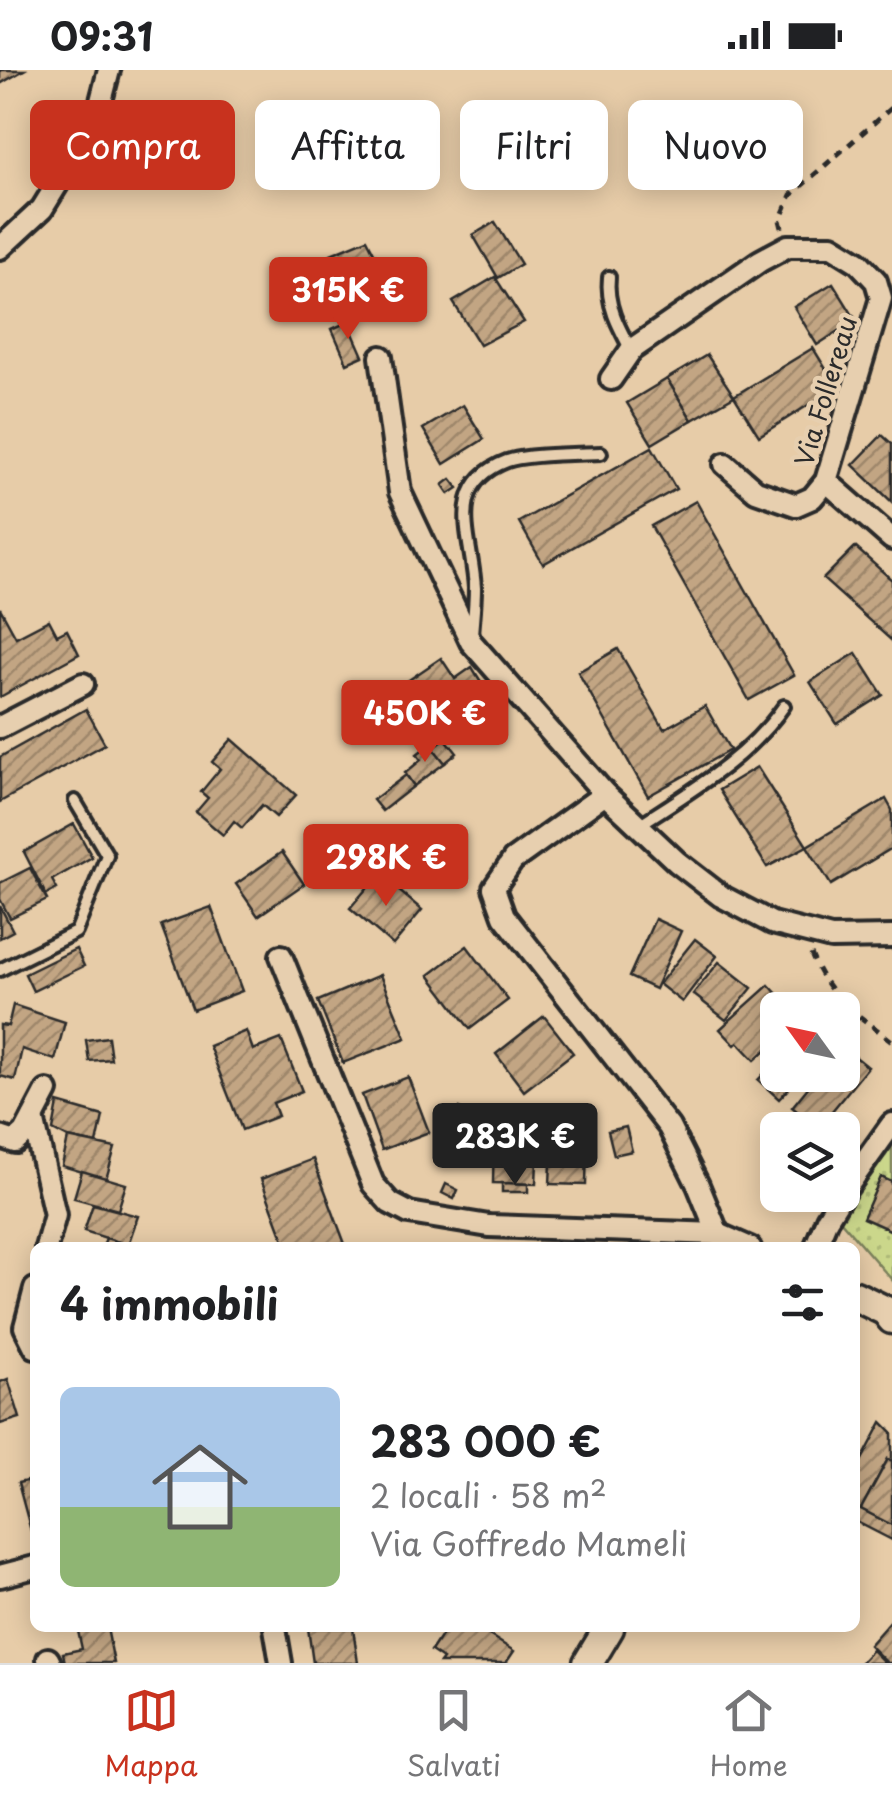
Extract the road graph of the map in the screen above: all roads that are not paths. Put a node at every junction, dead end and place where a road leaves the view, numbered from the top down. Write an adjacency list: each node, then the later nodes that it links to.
1 (109, 70): 2 (street)
2 (0, 248)
3 (609, 276): 4 (lane)
4 (631, 350): 6 (street); 9 (street, Via Follereau)
5 (380, 356): 11 (street)
6 (610, 379)
7 (600, 453): 11 (lane)
8 (725, 464): 9 (street, Via Follereau)
9 (826, 482): 10 (street)
10 (892, 540)
11 (471, 642): 15 (street)
12 (82, 684): 14 (street)
13 (784, 706): 17 (lane)
14 (0, 727)
15 (605, 794): 17 (street); 27 (street)
16 (75, 800): 20 (lane)
17 (638, 825): 18 (street)
18 (892, 937)
19 (280, 956): 27 (street)
20 (0, 970)
21 (47, 1091): 22 (street)
22 (32, 1118): 24 (street); 28 (street)
23 (892, 1124): 25 (street)
24 (0, 1138)
25 (860, 1169)
26 (831, 1212): 30 (street)
27 (718, 1234): 29 (street)
28 (48, 1242)
29 (736, 1242)
30 (818, 1242)
31 (860, 1298): 33 (street)
32 (30, 1308): 34 (street)
33 (892, 1318)
34 (30, 1337)
35 (30, 1568): 36 (street)
36 (0, 1576)
37 (276, 1632): 39 (street)
38 (607, 1632): 40 (street)
39 (282, 1663)
40 (588, 1663)

